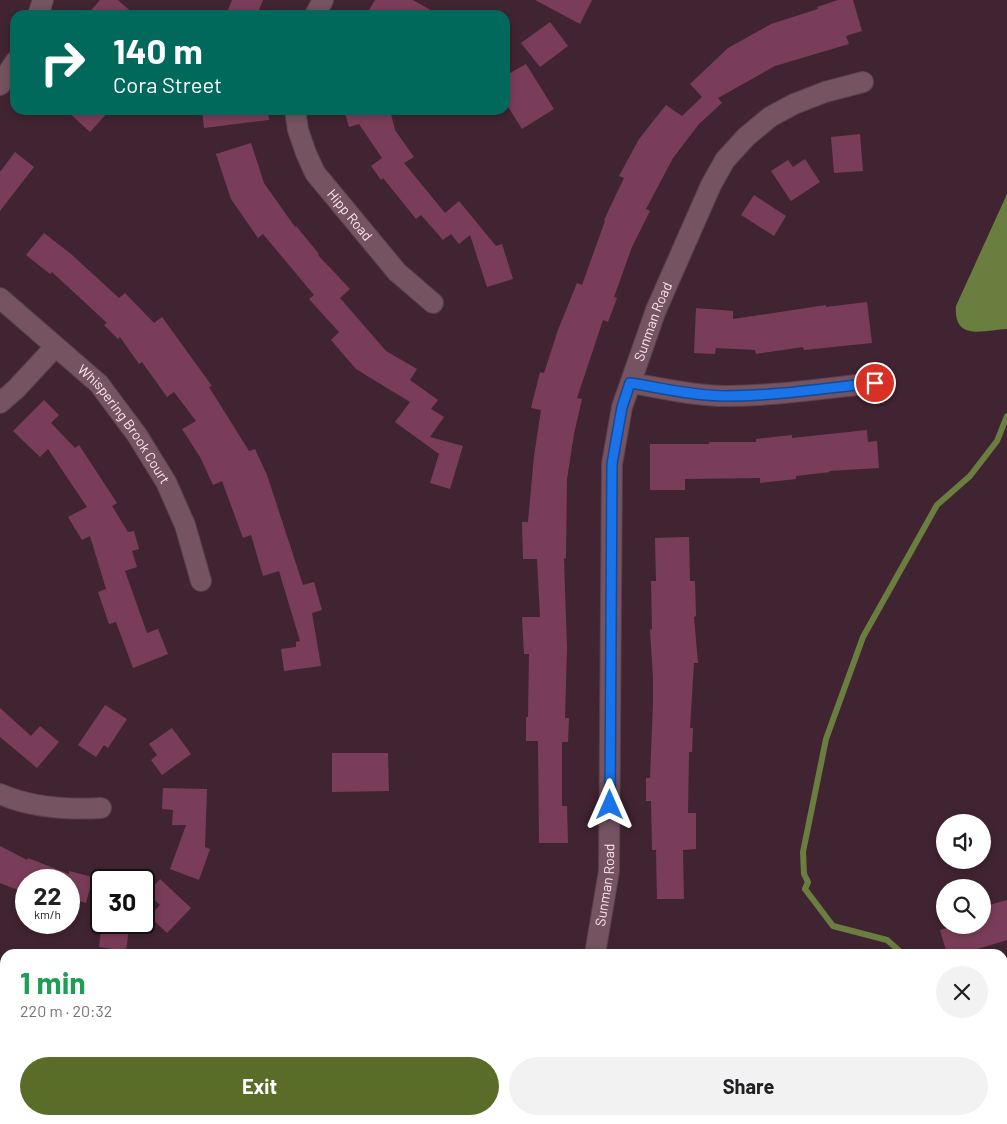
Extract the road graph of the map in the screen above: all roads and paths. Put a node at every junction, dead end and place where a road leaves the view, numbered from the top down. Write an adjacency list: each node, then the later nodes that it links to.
1 (10, 70): 3 (street)
2 (863, 82): 8 (street, Sunman Road)
3 (0, 85)
4 (296, 115): 6 (street, Hipp Road)
5 (0, 298): 7 (street, Whispering Brook Court)
6 (433, 303)
7 (55, 347): 10 (street); 11 (street, Whispering Brook Court)
8 (630, 383): 9 (street); 14 (street, Sunman Road)
9 (875, 383)
10 (0, 403)
11 (201, 581)
12 (0, 794): 13 (street)
13 (101, 808)
14 (596, 949)

